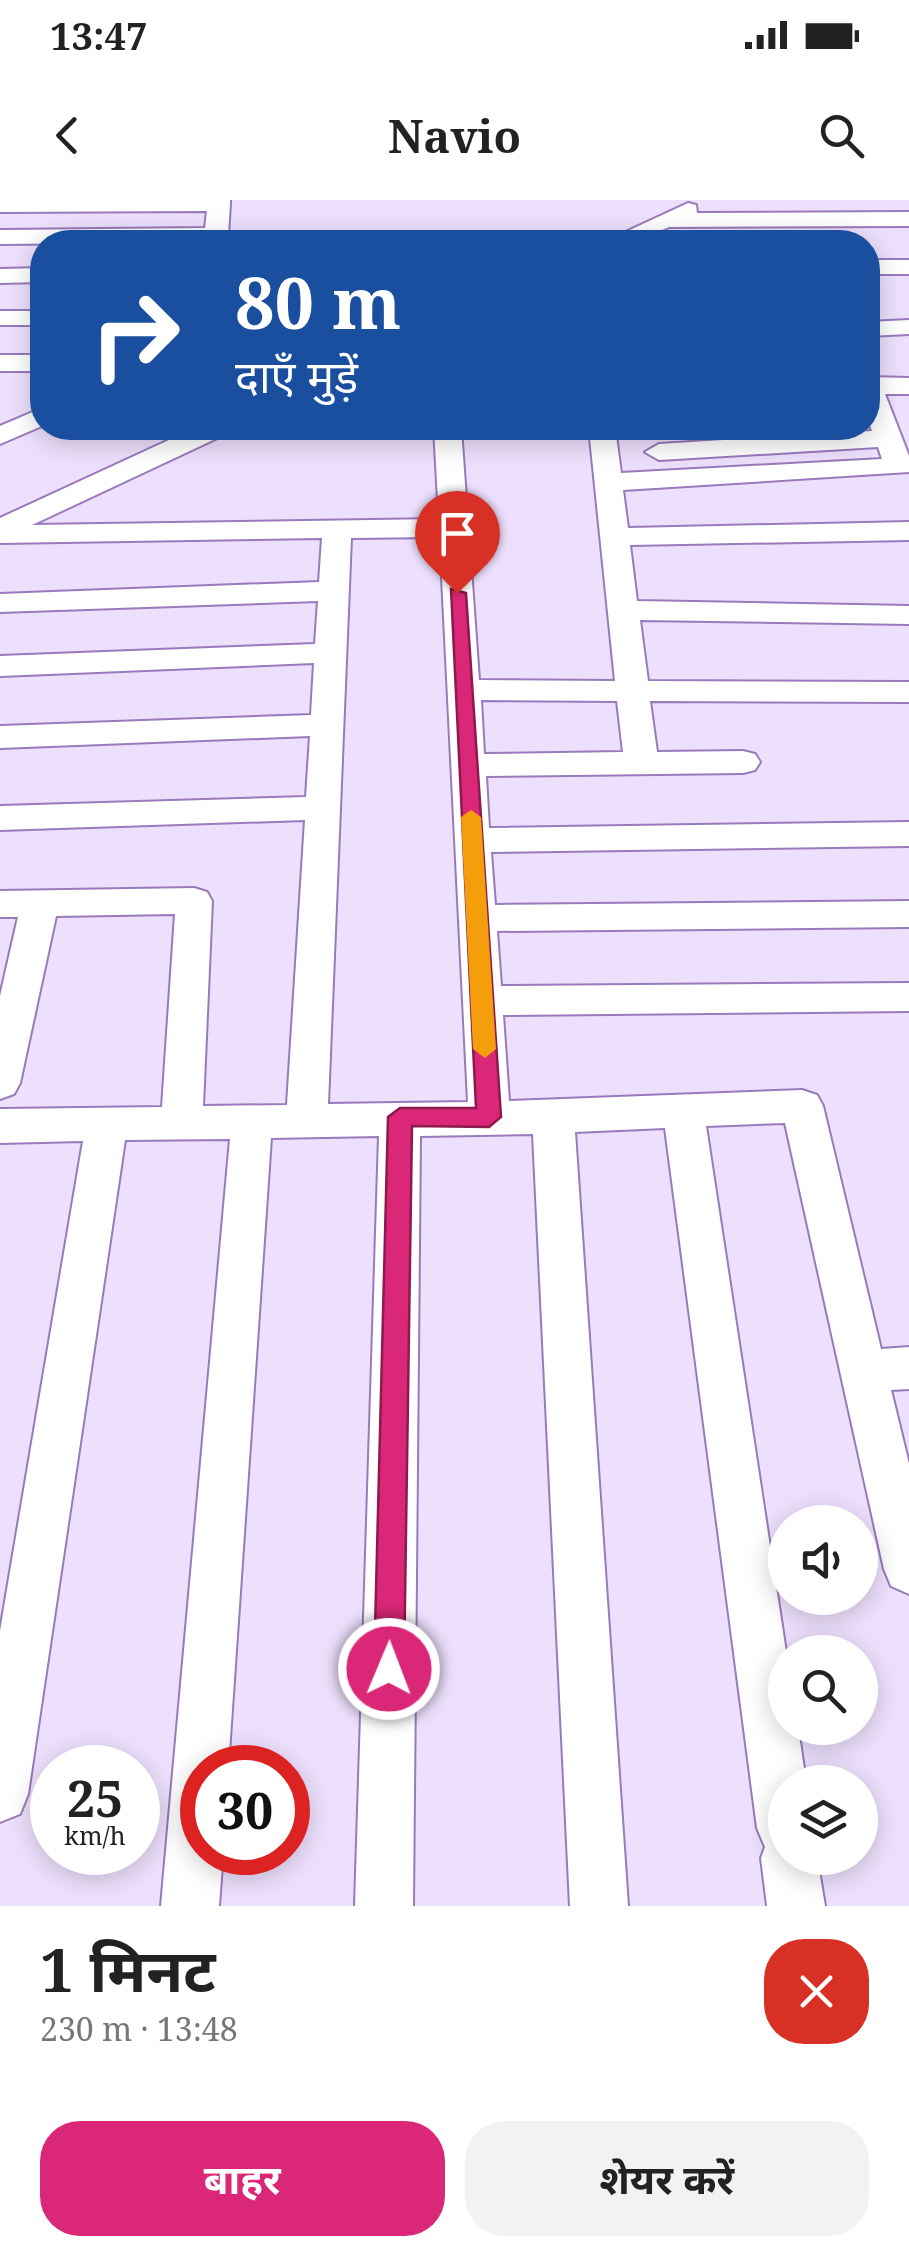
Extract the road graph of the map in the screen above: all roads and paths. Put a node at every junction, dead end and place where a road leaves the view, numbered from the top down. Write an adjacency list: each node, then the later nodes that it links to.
1 (710, 200): 5 (street)
2 (219, 202): 3 (street); 6 (street)
3 (0, 205)
4 (896, 213): 5 (street); 10 (street)
5 (666, 220): 7 (street)
6 (216, 230)
7 (643, 230)
8 (0, 237): 9 (street)
9 (30, 237)
10 (909, 255): 11 (street)
11 (880, 263)
12 (0, 276): 13 (street)
13 (30, 276)
14 (0, 318): 15 (street)
15 (30, 318)
16 (909, 326): 17 (street)
17 (880, 328)
18 (30, 362): 19 (street)
19 (0, 363)
20 (880, 386): 21 (street)
21 (909, 386)
22 (880, 417): 26 (street)
23 (30, 422): 24 (street)
24 (0, 436)
25 (880, 438): 26 (street)
26 (888, 438): 31 (street)
27 (191, 440): 35 (street)
28 (449, 440): 32 (street)
29 (855, 440): 30 (street)
30 (605, 455): 31 (street); 36 (street)
31 (904, 476)
32 (454, 528): 33 (street); 44 (street)
33 (336, 530): 35 (street); 37 (street)
34 (909, 531): 36 (street)
35 (0, 532)
36 (615, 537): 39 (street)
37 (334, 590): 38 (street); 41 (street)
38 (0, 603)
39 (623, 610): 40 (street); 43 (street)
40 (909, 615)
41 (330, 653): 42 (street); 46 (street)
42 (0, 666)
43 (633, 688): 44 (street); 45 (street); 49 (street)
44 (463, 690): 50 (street)
45 (909, 692)
46 (326, 725): 47 (street); 51 (street)
47 (0, 737)
48 (743, 762): 49 (street)
49 (642, 763): 50 (street)
50 (468, 766): 54 (street)
51 (323, 808): 52 (street); 66 (street)
52 (0, 818)
53 (909, 834): 54 (street)
54 (472, 840): 58 (street)
55 (40, 903): 56 (street); 61 (street); 68 (street)
56 (0, 904)
57 (909, 914): 58 (street)
58 (476, 918): 60 (street)
59 (909, 997): 60 (street)
60 (482, 1001): 64 (street)
61 (0, 1084)
62 (683, 1111): 65 (street); 71 (street); 73 (street)
63 (400, 1117): 64 (street); 66 (street); 77 (street)
64 (489, 1117): 65 (street)
65 (553, 1117): 78 (street)
66 (306, 1119): 67 (street)
67 (252, 1120): 68 (street); 76 (street)
68 (182, 1122): 69 (street)
69 (106, 1124): 70 (street); 74 (street)
70 (0, 1126)
71 (886, 1370): 72 (street)
72 (909, 1569)
73 (776, 1765)
74 (0, 1794)
75 (791, 1875): 79 (street)
76 (190, 1906)
77 (384, 1906)
78 (599, 1906)
79 (796, 1906)

